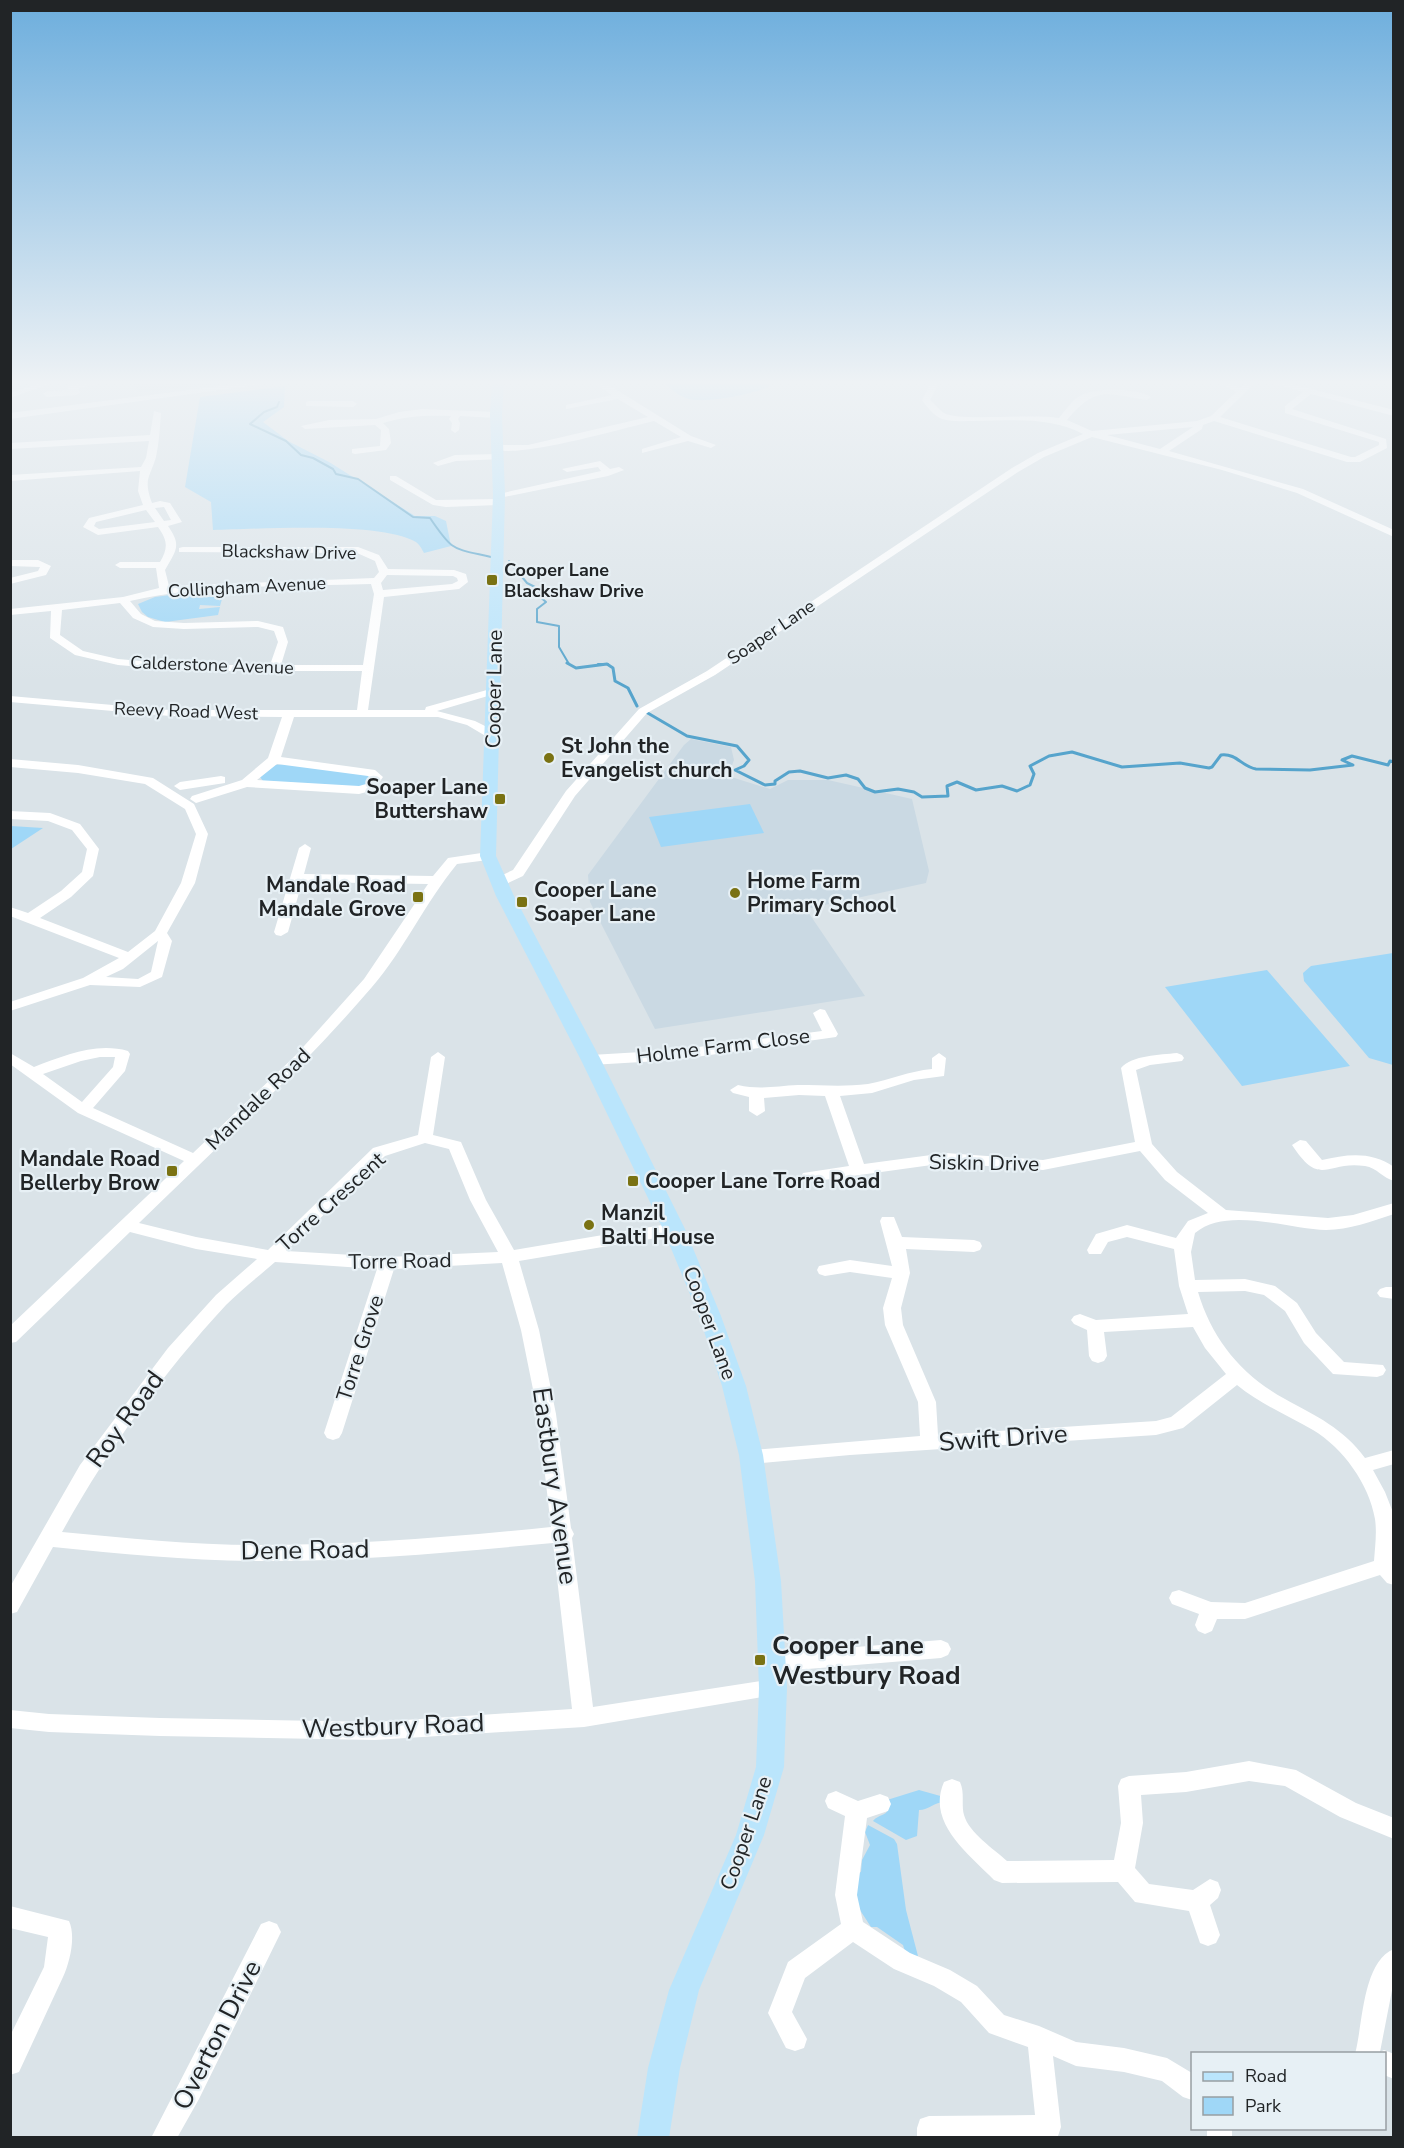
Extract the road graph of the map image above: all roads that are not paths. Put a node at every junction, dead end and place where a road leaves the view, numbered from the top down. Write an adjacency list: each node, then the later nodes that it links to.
1 (143, 482): 8 (street)
2 (400, 482): 7 (street)
3 (499, 482): 7 (main road, Cooper Lane)
4 (544, 482): 7 (street)
5 (997, 482): 44 (street, Soaper Lane)
6 (1270, 482): 10 (street)
7 (499, 499): 25 (main road, Cooper Lane)
8 (149, 507): 9 (street); 9 (street); 9 (street)
9 (161, 524): 13 (street)
10 (1394, 534)
11 (183, 550): 15 (street, Blackshaw Drive)
12 (10, 563): 16 (street)
13 (162, 565): 14 (street); 18 (street)
14 (120, 566)
15 (384, 572): 17 (street, Blackshaw Drive); 19 (street)
16 (10, 581)
17 (377, 581): 18 (street, Collingham Avenue); 19 (street, Blackshaw Drive)
18 (165, 590): 20 (street, Collingham Avenue)
19 (379, 594): 23 (street, Blackshaw Drive)
20 (123, 600): 21 (street, Collingham Avenue); 24 (street)
21 (57, 607): 22 (street, Collingham Avenue); 24 (street, Calderstone Avenue)
22 (10, 612)
23 (369, 668): 24 (street, Calderstone Avenue); 29 (street, Blackshaw Drive)
24 (274, 669)
25 (494, 691): 27 (street); 32 (main road, Cooper Lane)
26 (10, 699): 30 (street, Reevy Road West)
27 (464, 700): 28 (street); 31 (street)
28 (406, 712): 29 (street, Reevy Road West); 31 (street)
29 (362, 713): 30 (street, Reevy Road West)
30 (289, 714): 33 (street)
31 (471, 723): 32 (street)
32 (493, 735): 41 (main road, Cooper Lane)
33 (274, 760): 37 (street); 37 (street)
34 (12, 765): 48 (street)
35 (221, 780): 36 (street)
36 (201, 783): 37 (street); 38 (street)
37 (246, 783)
38 (180, 786)
39 (10, 815): 46 (street)
40 (305, 848): 42 (street)
41 (489, 856): 43 (street, Mandale Road); 44 (main road, Cooper Lane)
42 (296, 878): 43 (street); 47 (street)
43 (437, 880): 67 (street, Mandale Road)
44 (499, 882): 57 (main road, Cooper Lane)
45 (10, 910): 46 (street)
46 (30, 918): 49 (street)
47 (281, 932)
48 (160, 933): 49 (street); 50 (street)
49 (129, 957): 50 (street)
50 (88, 981): 51 (street)
51 (10, 1007)
52 (820, 1013): 57 (street, Holme Farm Close)
53 (10, 1057): 58 (street)
54 (438, 1058): 64 (street)
55 (939, 1058): 60 (street)
56 (1177, 1058): 65 (street)
57 (591, 1059): 75 (main road, Cooper Lane)
58 (31, 1073): 62 (street); 62 (street)
59 (738, 1090): 61 (street)
60 (831, 1092): 61 (street); 68 (street)
61 (756, 1094): 63 (street)
62 (83, 1110): 67 (street)
63 (757, 1111)
64 (425, 1138): 80 (street, Torre Crescent); 81 (street)
65 (1144, 1145): 68 (street, Siskin Drive); 72 (street)
66 (1300, 1145): 69 (street)
67 (195, 1160): 74 (street, Mandale Road)
68 (858, 1169): 70 (street, Siskin Drive)
69 (1394, 1176)
70 (805, 1179)
71 (1394, 1208): 72 (street)
72 (1221, 1214): 77 (street)
73 (888, 1221): 76 (street)
74 (128, 1226): 80 (street, Torre Road); 87 (street, Mandale Road)
75 (674, 1229): 81 (street, Torre Road); 93 (main road, Cooper Lane)
76 (896, 1243): 78 (street); 84 (street)
77 (1181, 1245): 79 (street); 85 (street)
78 (974, 1246)
79 (1095, 1250)
80 (271, 1256): 82 (street, Torre Road); 97 (street, Roy Road)
81 (509, 1257): 82 (street, Torre Road); 96 (street, Eastbury Avenue)
82 (387, 1263): 91 (street, Torre Grove)
83 (825, 1270): 84 (street)
84 (902, 1273): 92 (street)
85 (1187, 1286): 86 (street); 89 (street)
86 (1197, 1320): 88 (street); 90 (street)
87 (10, 1337)
88 (1098, 1356)
89 (1377, 1370)
90 (1237, 1375): 92 (street, Swift Drive); 95 (street)
91 (333, 1433)
92 (929, 1442): 93 (street, Swift Drive)
93 (752, 1457): 102 (main road, Cooper Lane)
94 (1394, 1457): 95 (street)
95 (1361, 1466): 98 (street)
96 (564, 1534): 97 (street, Dene Road); 104 (street, Eastbury Avenue)
97 (47, 1539): 100 (street, Roy Road)
98 (1389, 1571): 99 (street)
99 (1179, 1598)
100 (10, 1606)
101 (941, 1649): 102 (street)
102 (771, 1663): 103 (main road, Cooper Lane)
103 (773, 1688): 104 (street, Westbury Road); 123 (main road, Cooper Lane)
104 (584, 1718): 105 (street, Westbury Road)
105 (10, 1719)
106 (952, 1789): 111 (street)
107 (836, 1801): 109 (street)
108 (880, 1804): 109 (street)
109 (857, 1811): 113 (street)
110 (1394, 1829): 111 (street)
111 (1123, 1871): 115 (street)
112 (10, 1917): 120 (street)
113 (853, 1929): 117 (street); 118 (street)
114 (269, 1932): 122 (street, Overton Drive)
115 (1208, 1935)
116 (1394, 1960): 119 (street)
117 (795, 2038)
118 (1039, 2038): 121 (street); 124 (street)
119 (1367, 2052)
120 (10, 2063)
121 (1191, 2087)
122 (163, 2138)
123 (653, 2138)
124 (930, 2138)

